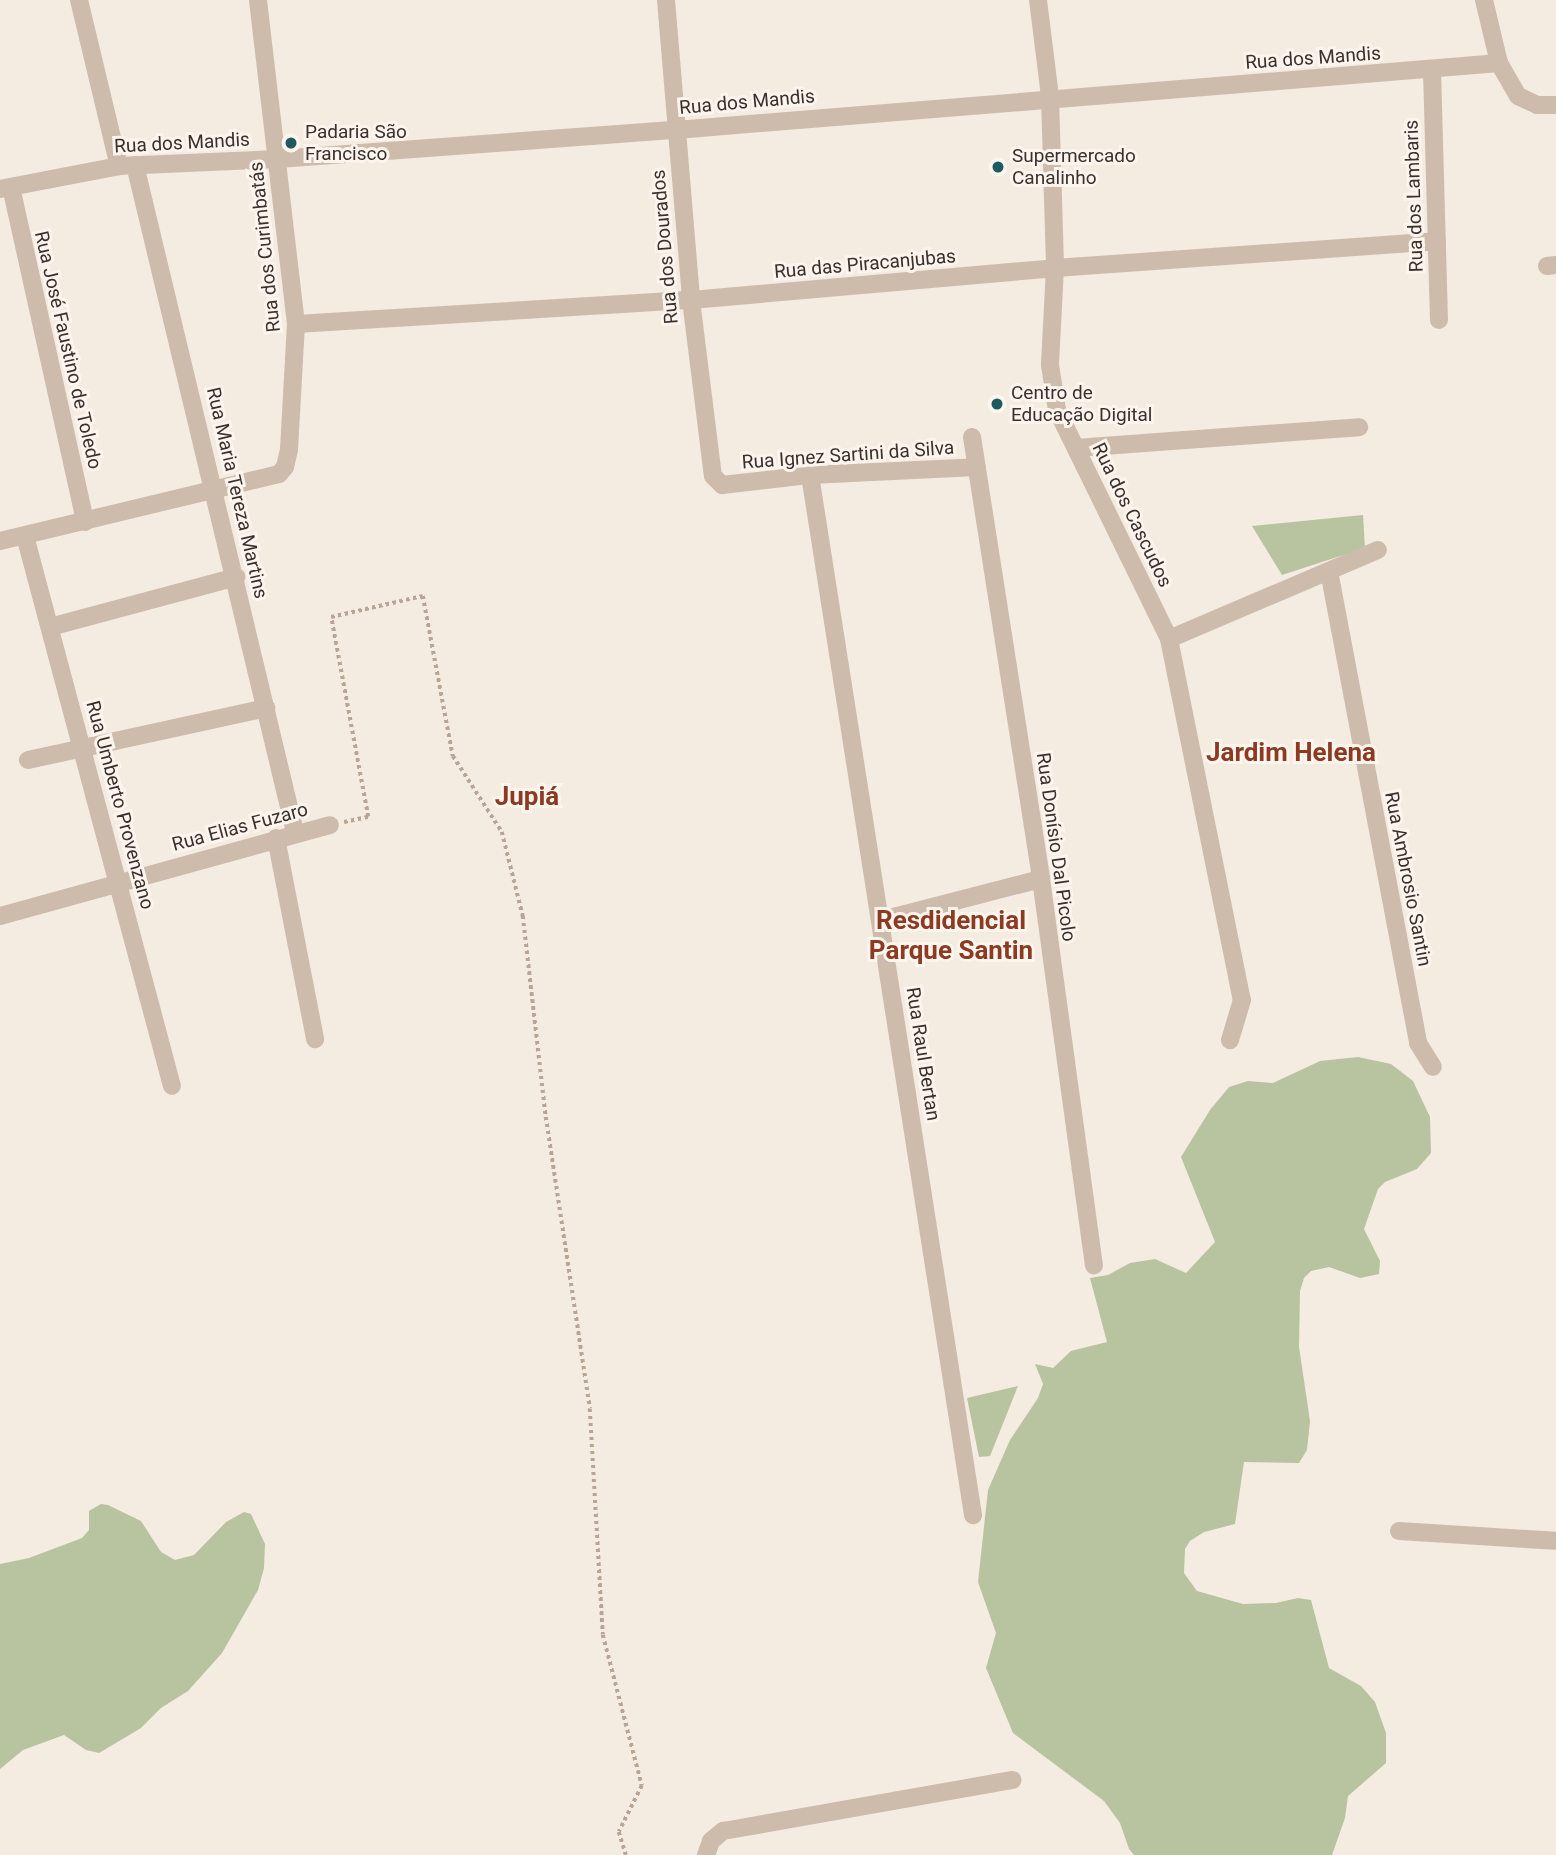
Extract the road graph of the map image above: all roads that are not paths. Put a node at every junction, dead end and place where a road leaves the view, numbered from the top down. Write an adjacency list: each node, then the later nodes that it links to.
1 (79, 0): 12 (street, Rua Maria Tereza Martins)
2 (258, 0): 11 (street, Rua dos Curimbatás)
3 (666, 0): 10 (street, Rua dos Dourados)
4 (1038, 0): 8 (street, Rua dos Cascudos)
5 (1484, 0): 6 (street)
6 (1499, 63): 7 (street, Rua dos Mandis); 9 (street)
7 (1432, 71): 8 (street, Rua dos Mandis); 14 (street, Rua dos Lambaris)
8 (1050, 97): 10 (street, Rua dos Mandis); 15 (street, Rua dos Cascudos)
9 (1556, 105)
10 (676, 130): 11 (street, Rua dos Mandis); 16 (street, Rua dos Dourados)
11 (278, 159): 12 (street, Rua dos Mandis); 18 (street, Rua dos Curimbatás)
12 (127, 165): 13 (street, Rua dos Mandis); 25 (street, Rua Maria Tereza Martins)
13 (5, 188): 26 (street, Rua José Faustino de Toledo)
14 (1437, 241): 15 (street, Rua das Piracanjubas); 17 (street, Rua dos Lambaris)
15 (1055, 268): 16 (street, Rua das Piracanjubas); 21 (street, Rua dos Cascudos)
16 (691, 300): 18 (street, Rua das Piracanjubas); 24 (street, Rua dos Dourados)
17 (1439, 320)
18 (296, 324): 25 (street, Rua dos Curimbatás)
19 (1360, 427): 21 (street)
20 (972, 437): 22 (street, Rua Donísio Dal Picolo)
21 (1076, 448): 33 (street, Rua dos Cascudos)
22 (977, 467): 23 (street, Rua Ignez Sartini da Silva); 40 (street, Rua Donísio Dal Picolo)
23 (810, 475): 24 (street, Rua Ignez Sartini da Silva); 43 (street, Rua Raul Bertan)
24 (722, 485)
25 (216, 490): 26 (street); 31 (street, Rua Maria Tereza Martins)
26 (85, 522): 27 (street)
27 (25, 536): 28 (street); 32 (street, Rua Umberto Provenzano)
28 (0, 541)
29 (1378, 550): 30 (street)
30 (1329, 571): 33 (street); 46 (street, Rua Ambrosio Santin)
31 (236, 577): 32 (street); 34 (street, Rua Maria Tereza Martins)
32 (50, 627): 35 (street, Rua Umberto Provenzano)
33 (1169, 639): 45 (street, Rua dos Cascudos)
34 (266, 708): 35 (street); 38 (street, Rua Maria Tereza Martins)
35 (83, 747): 36 (street); 41 (street, Rua Umberto Provenzano)
36 (28, 760)
37 (330, 825): 38 (street, Rua Elias Fuzaro)
38 (295, 832): 39 (street, Rua Elias Fuzaro)
39 (276, 838): 41 (street, Rua Elias Fuzaro); 44 (street)
40 (1041, 879): 43 (street); 48 (street, Rua Donísio Dal Picolo)
41 (120, 881): 42 (street, Rua Elias Fuzaro); 47 (street, Rua Umberto Provenzano)
42 (0, 916)
43 (882, 920): 49 (street, Rua Raul Bertan)
44 (315, 1039)
45 (1230, 1040)
46 (1433, 1066)
47 (172, 1086)
48 (1094, 1265)
49 (973, 1515)
50 (1399, 1531): 51 (street)
51 (1556, 1541)
52 (1013, 1780): 53 (street)
53 (706, 1855)

